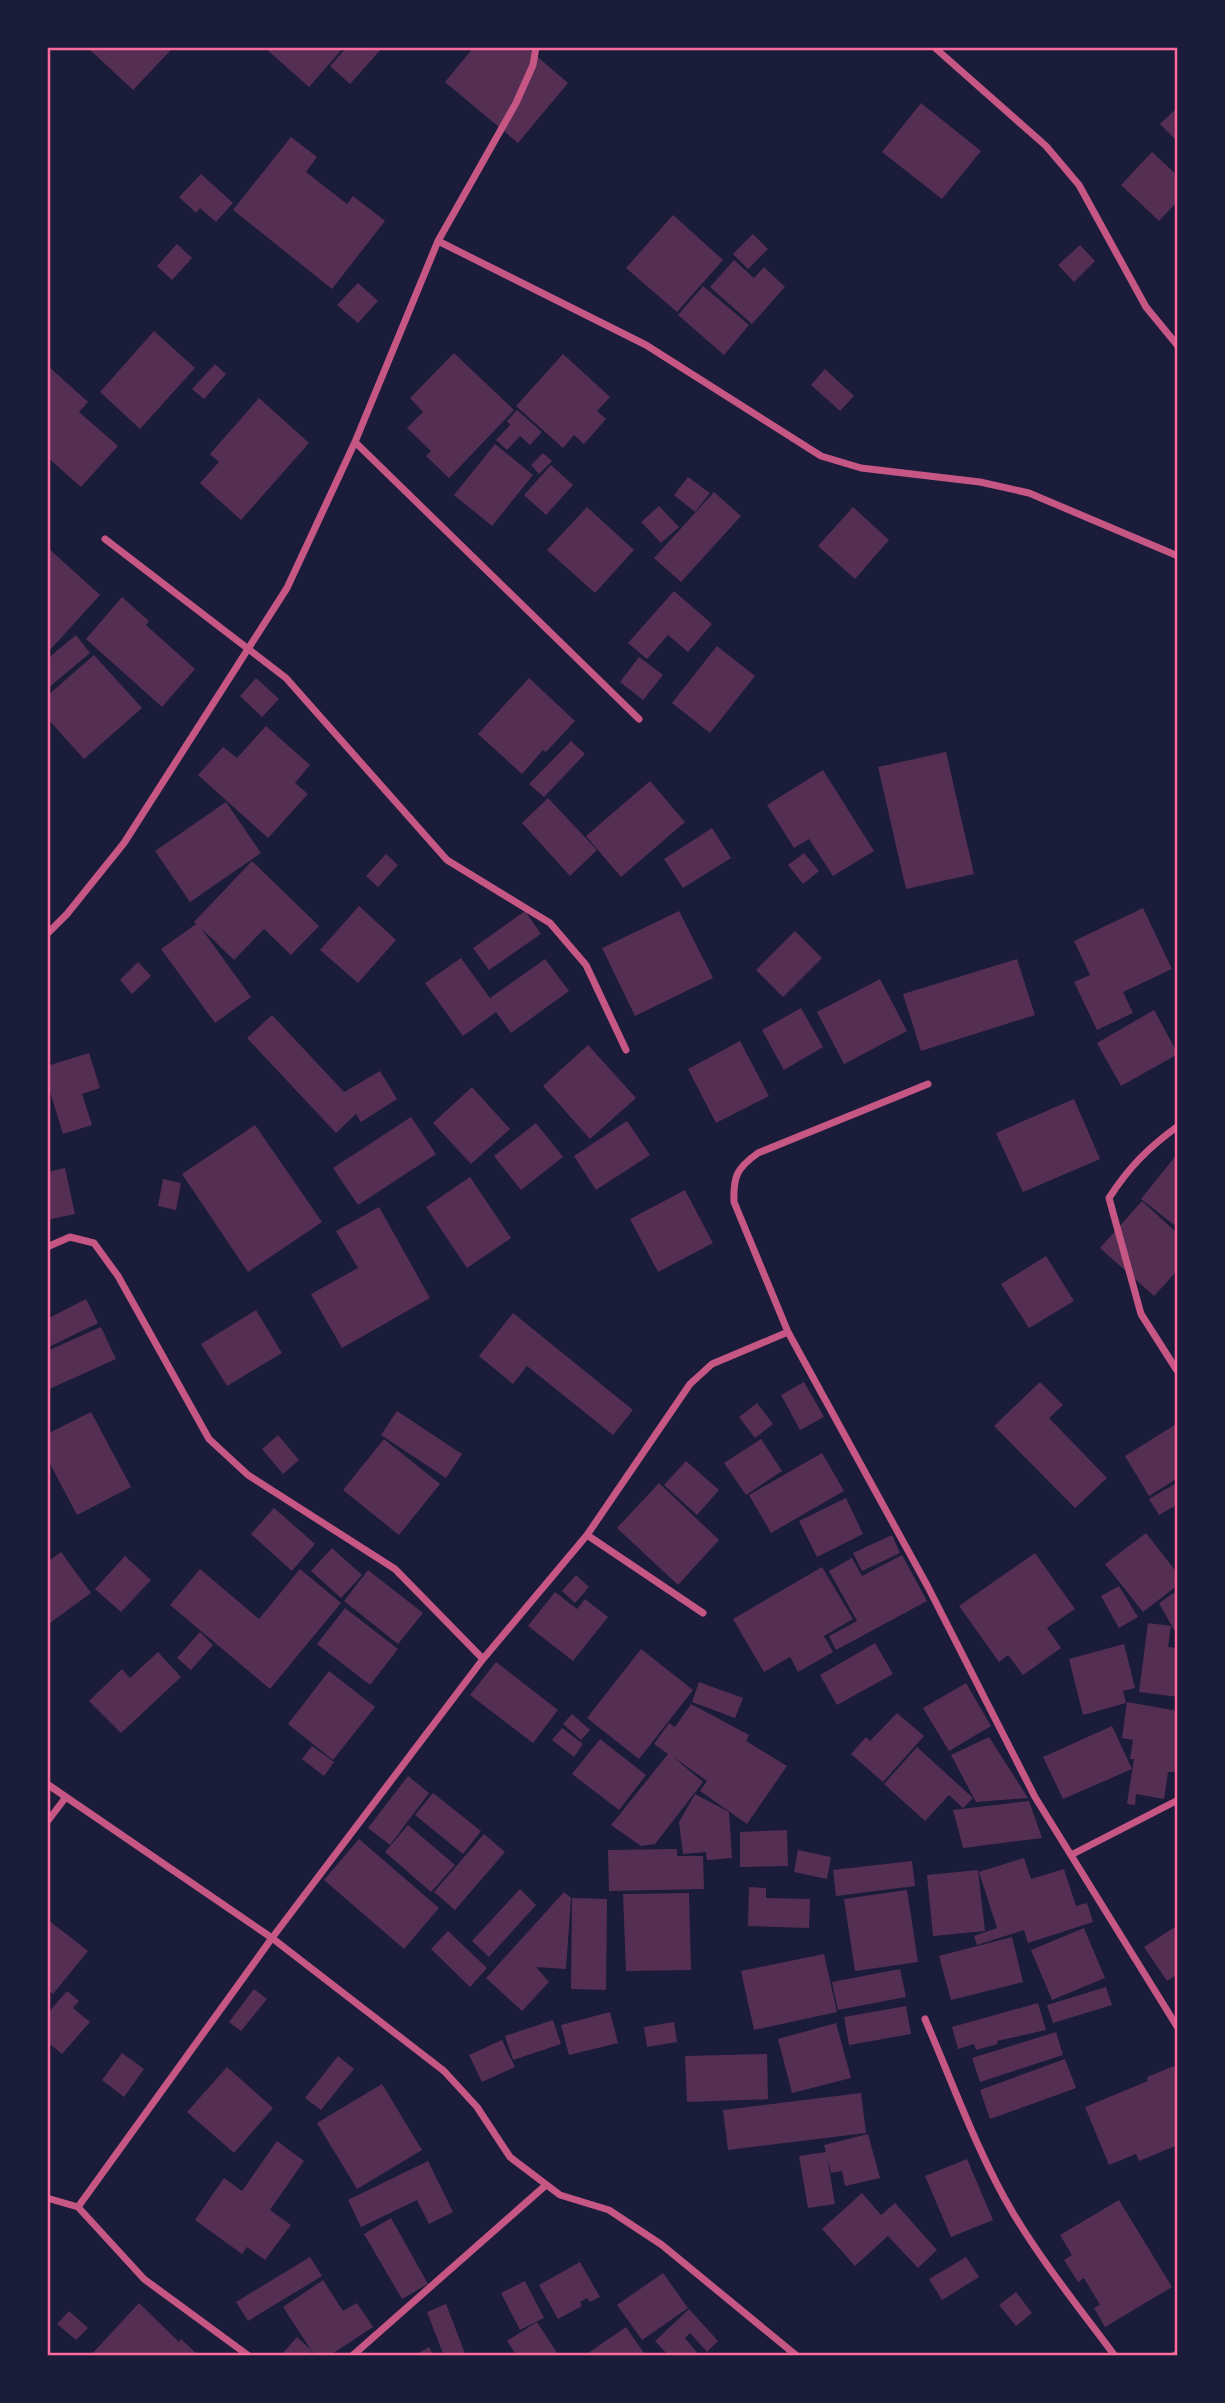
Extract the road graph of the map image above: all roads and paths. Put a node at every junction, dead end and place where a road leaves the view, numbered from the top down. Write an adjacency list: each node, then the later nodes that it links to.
1 (536, 47): 3 (street)
2 (934, 47): 4 (street)
3 (438, 241): 5 (street); 7 (street)
4 (1178, 346)
5 (355, 442): 8 (street); 9 (street)
6 (104, 539): 8 (street)
7 (1178, 556)
8 (248, 648): 10 (street); 11 (street)
9 (639, 719)
10 (47, 934)
11 (626, 1050)
12 (928, 1084): 15 (street)
13 (1178, 1126): 16 (street)
14 (47, 1247): 19 (street)
15 (788, 1332): 17 (street); 24 (street)
16 (1178, 1372)
17 (587, 1535): 18 (street); 19 (street)
18 (702, 1613)
19 (483, 1659): 25 (street)
20 (47, 1784): 21 (street)
21 (66, 1797): 23 (street); 25 (street)
22 (1178, 1800): 24 (street)
23 (47, 1822)
24 (1071, 1856): 27 (street)
25 (272, 1938): 28 (street); 30 (street)
26 (925, 2019): 34 (street)
27 (1178, 2028)
28 (547, 2185): 32 (street); 33 (street)
29 (47, 2198): 30 (street)
30 (78, 2207): 31 (street)
31 (249, 2356)
32 (352, 2356)
33 (797, 2356)
34 (1115, 2356)

